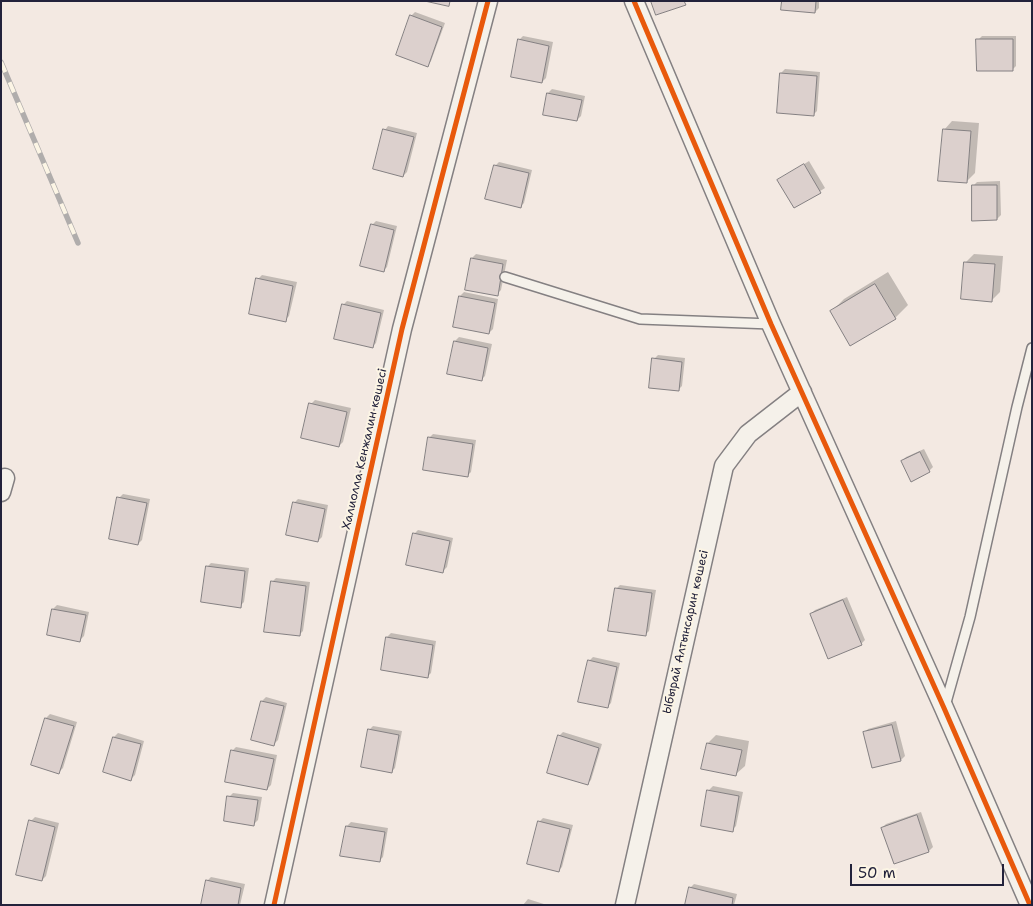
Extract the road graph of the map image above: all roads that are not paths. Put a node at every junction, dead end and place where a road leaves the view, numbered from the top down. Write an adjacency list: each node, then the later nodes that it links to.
1 (488, 1): 8 (street, Халиолла Кенжалин көшесі)
2 (634, 1): 4 (street)
3 (505, 277): 4 (lane)
4 (771, 324): 6 (street)
5 (1032, 348): 7 (lane)
6 (802, 392): 7 (street); 9 (street, Ыбырай Алтынсарин көшесі)
7 (944, 708): 10 (street)
8 (274, 905)
9 (625, 905)
10 (1030, 905)

